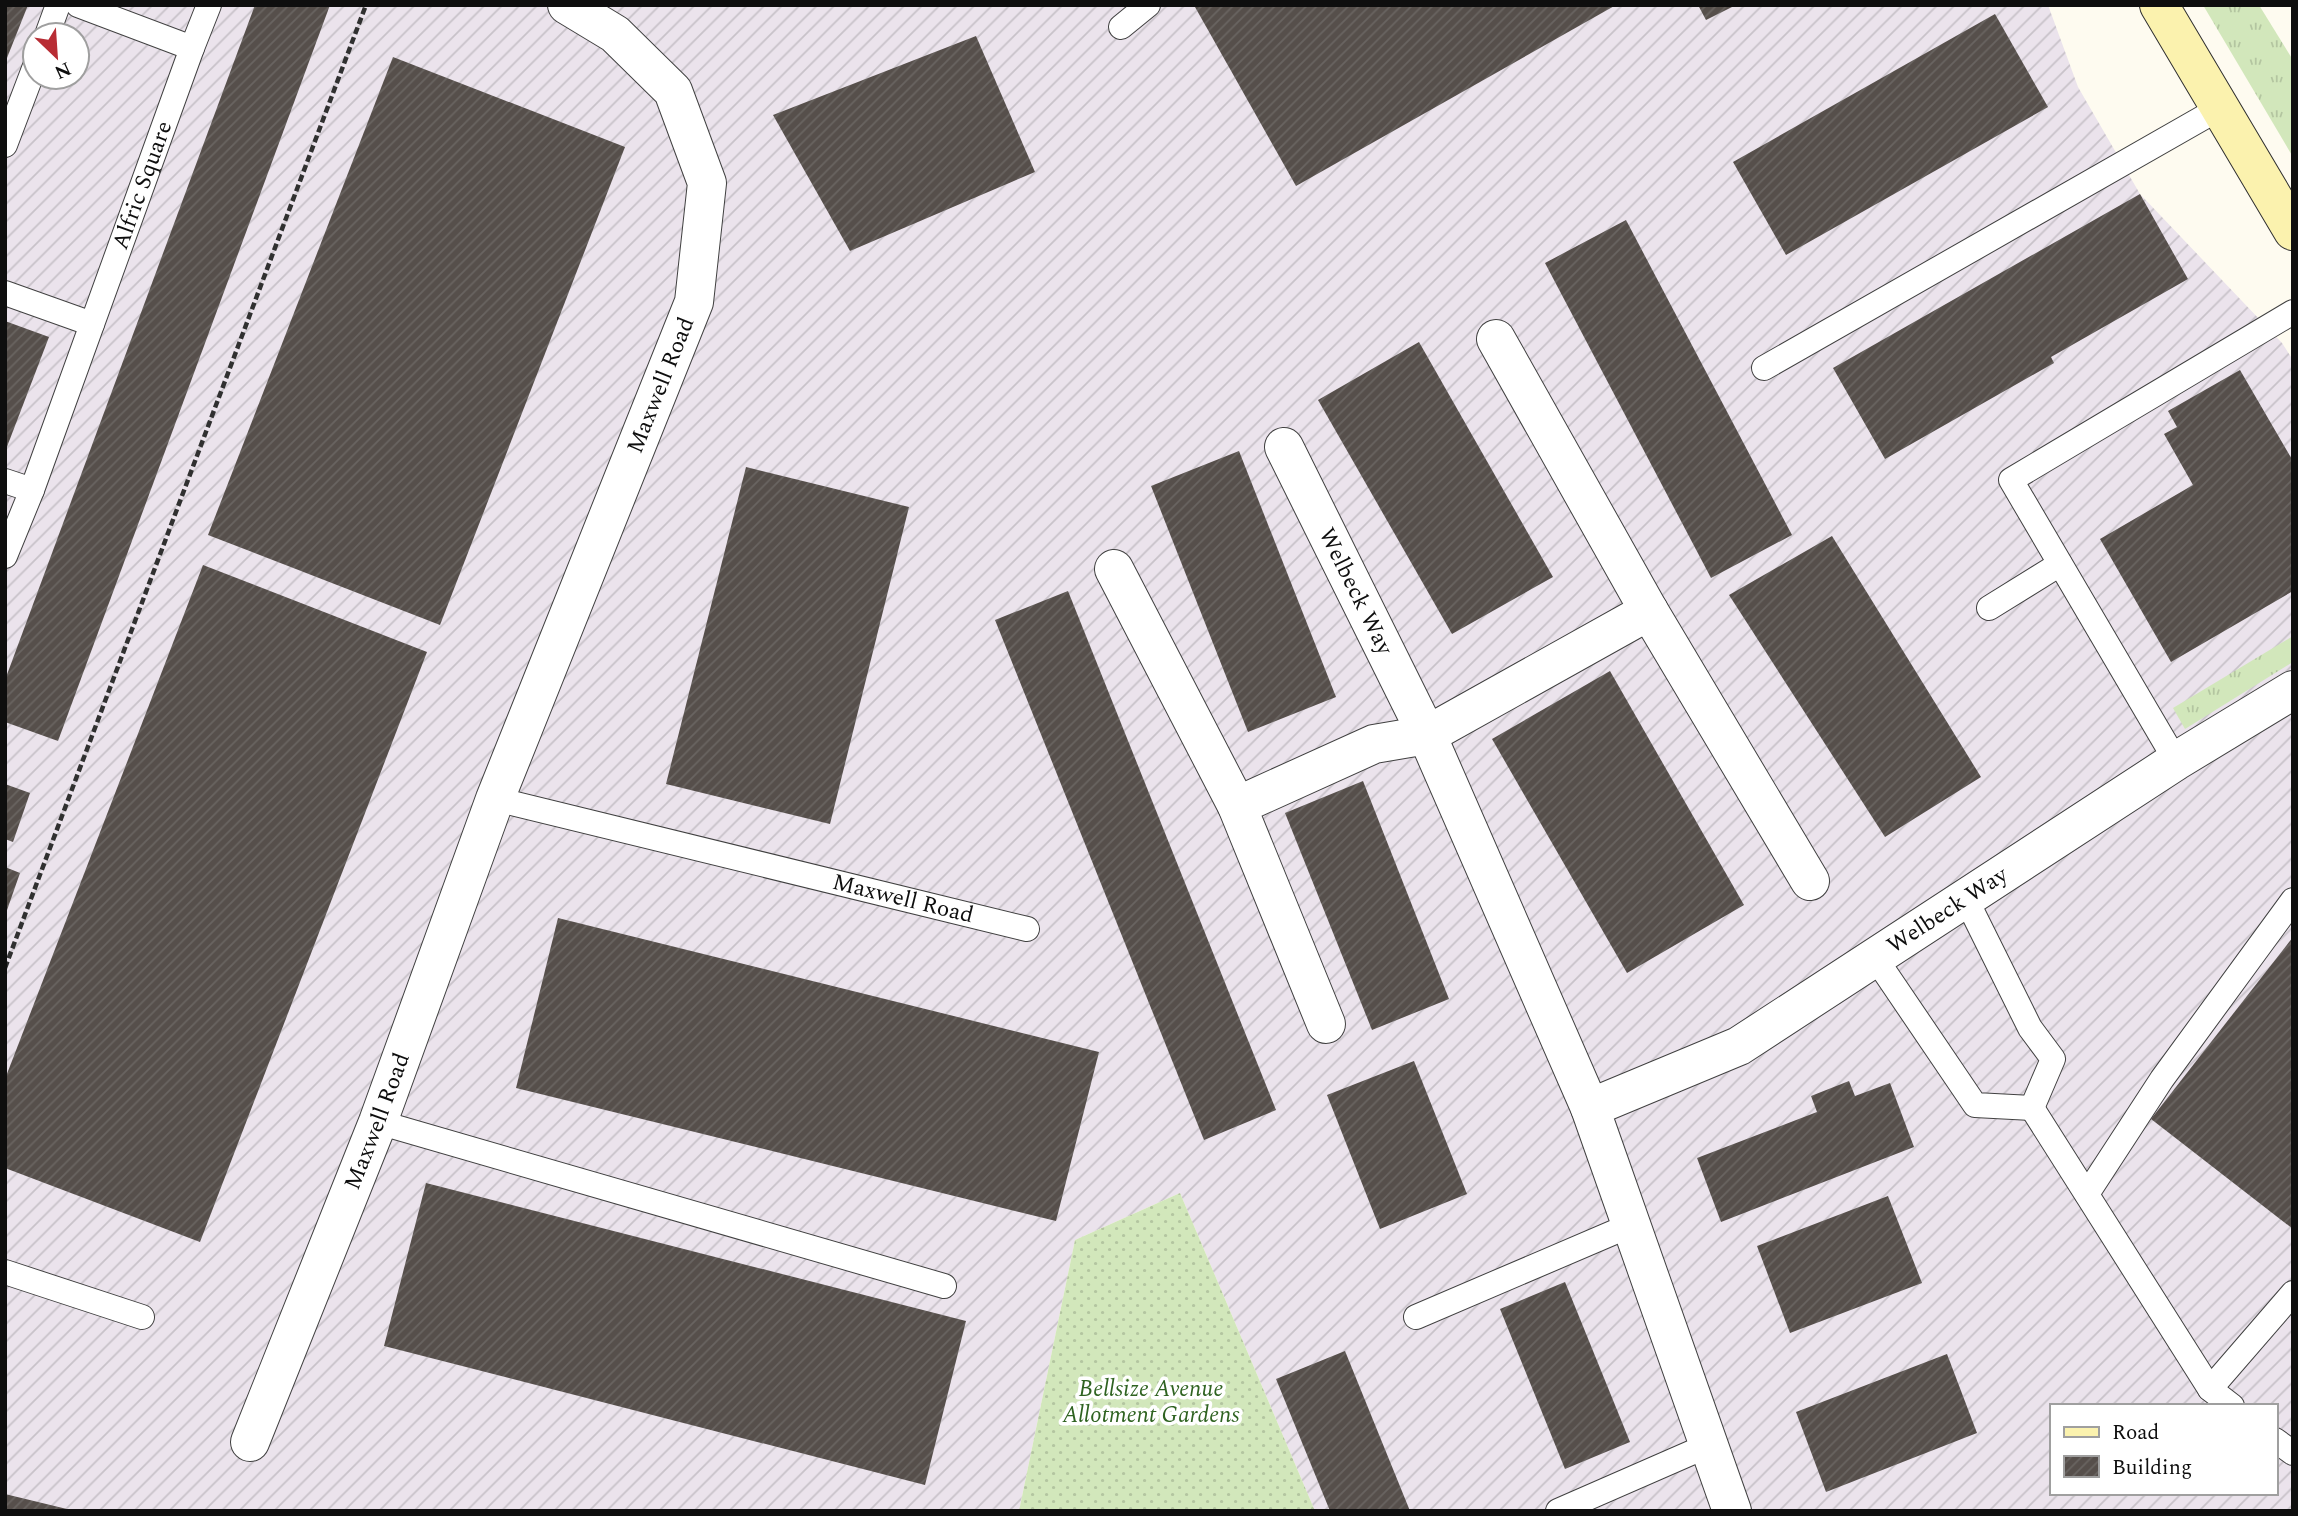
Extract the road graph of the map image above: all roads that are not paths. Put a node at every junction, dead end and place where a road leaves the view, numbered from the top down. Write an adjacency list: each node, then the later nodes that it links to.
1 (78, 5): 7 (lane)
2 (209, 5): 7 (lane, Alfric Square)
3 (567, 5): 28 (street, Maxwell Road)
4 (1148, 5): 6 (lane)
5 (2159, 5): 9 (street)
6 (1121, 27)
7 (192, 48): 14 (lane, Alfric Square)
8 (26, 91): 10 (lane)
9 (2220, 108): 11 (street); 16 (lane)
10 (5, 145)
11 (2293, 231)
12 (5, 293): 14 (lane)
13 (2293, 312): 21 (lane)
14 (92, 324): 19 (lane, Alfric Square)
15 (1496, 339): 24 (street)
16 (1763, 368)
17 (1283, 447): 26 (street, Welbeck Way)
18 (5, 481): 19 (lane)
19 (32, 490): 20 (lane, Alfric Square)
20 (5, 556)
21 (2060, 564): 23 (lane); 27 (lane)
22 (1114, 569): 29 (street)
23 (1989, 608)
24 (1649, 611): 26 (street); 30 (street)
25 (2293, 690): 27 (street, Welbeck Way)
26 (1427, 735): 29 (street); 36 (street, Welbeck Way)
27 (2176, 761): 31 (street, Welbeck Way)
28 (495, 799): 33 (lane, Maxwell Road); 38 (street, Maxwell Road)
29 (1237, 806): 35 (street)
30 (1810, 881)
31 (1966, 899): 34 (street, Welbeck Way); 37 (lane)
32 (2293, 900): 39 (lane)
33 (1027, 929)
34 (1876, 958): 36 (street, Welbeck Way); 37 (lane)
35 (1325, 1024)
36 (1590, 1108): 40 (street, Welbeck Way)
37 (2032, 1108): 39 (lane)
38 (377, 1122): 42 (lane); 49 (street, Maxwell Road)
39 (2087, 1194): 46 (lane)
40 (1631, 1225): 45 (lane); 50 (street, Welbeck Way)
41 (5, 1272): 44 (lane)
42 (944, 1286)
43 (2293, 1293): 46 (lane)
44 (142, 1317)
45 (1416, 1317)
46 (2210, 1389): 47 (lane)
47 (2229, 1404)
48 (2277, 1441): 51 (lane)
49 (250, 1442)
50 (1709, 1445): 52 (lane); 53 (street, Welbeck Way)
51 (2293, 1453)
52 (1558, 1511)
53 (1732, 1511)

